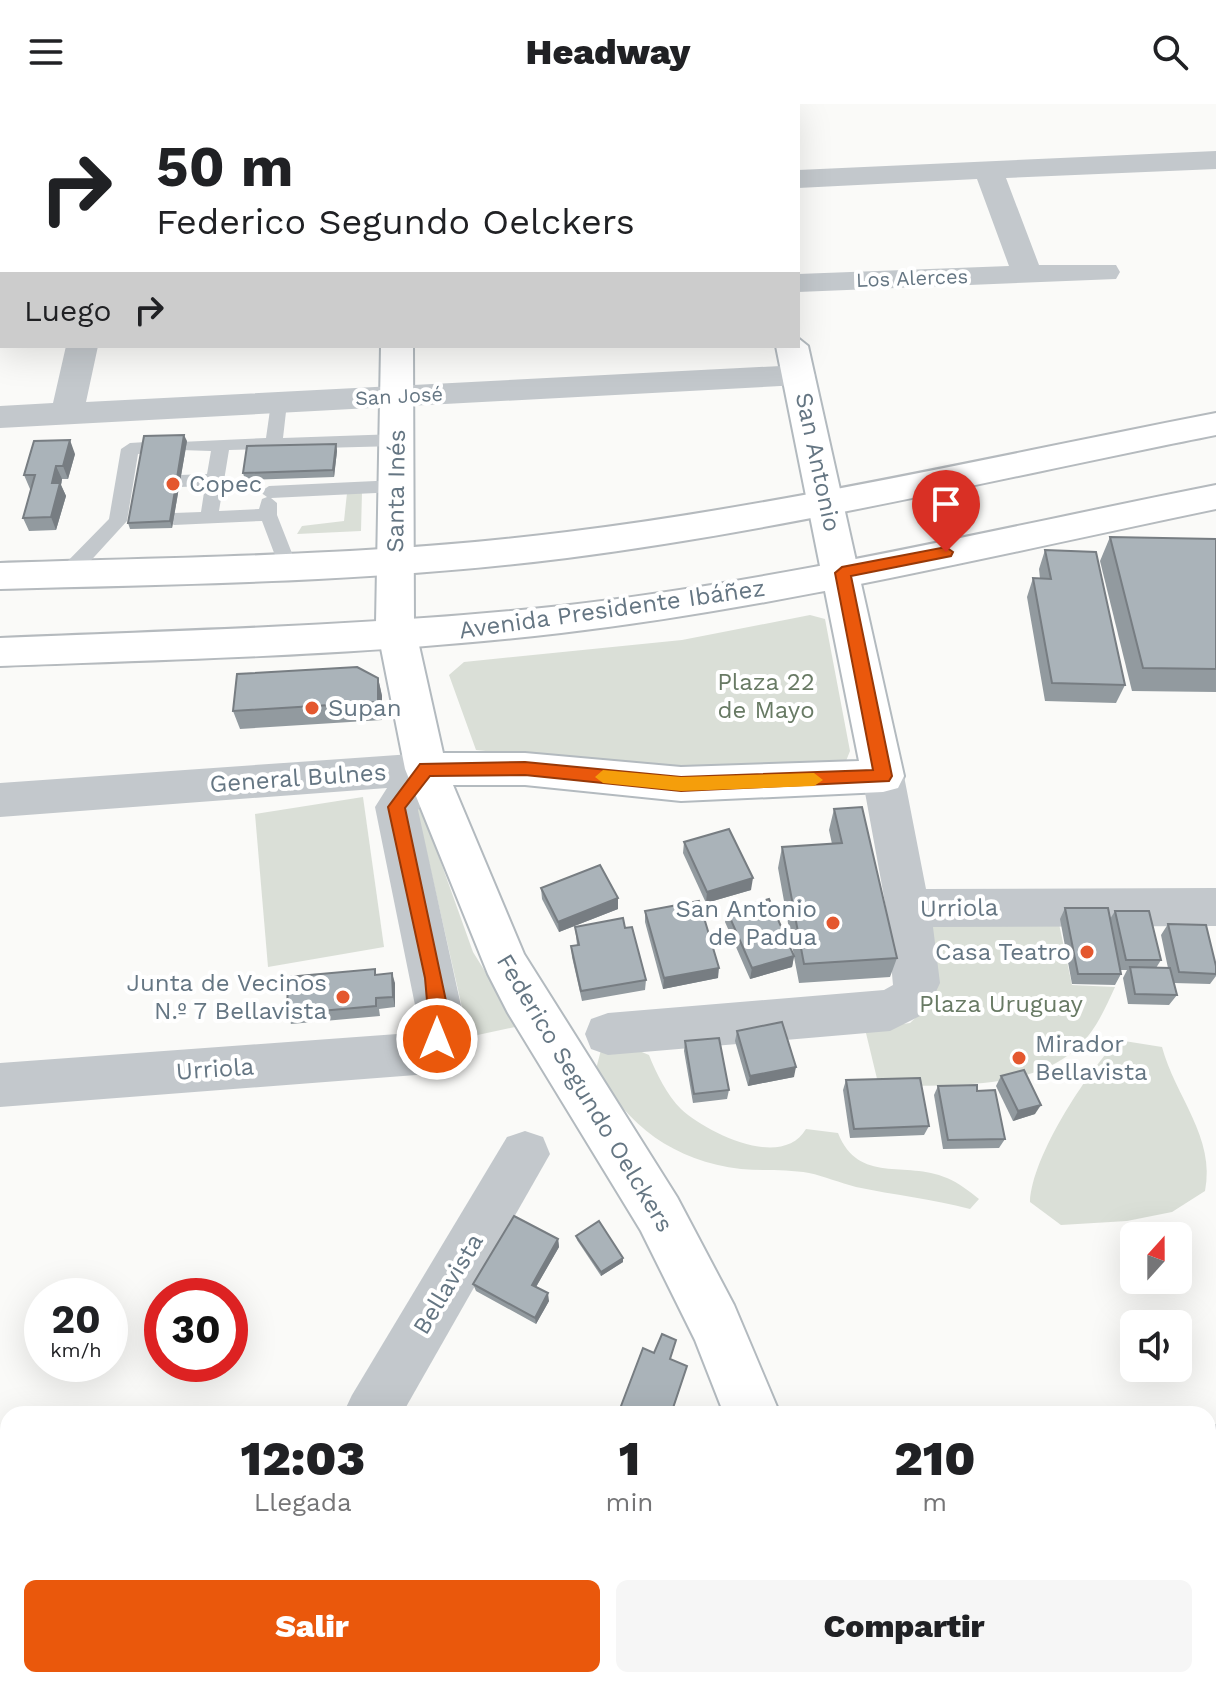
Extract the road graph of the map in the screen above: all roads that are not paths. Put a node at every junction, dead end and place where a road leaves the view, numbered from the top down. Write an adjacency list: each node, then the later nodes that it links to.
1 (1216, 160): 2 (street)
2 (989, 172): 3 (street); 5 (street)
3 (800, 179)
4 (1105, 272): 5 (street, Los Alerces)
5 (1027, 274): 6 (street, Los Alerces)
6 (800, 283)
7 (82, 348): 12 (street)
8 (397, 348): 10 (main road, Santa Inés)
9 (796, 360): 10 (street, San José); 24 (main road, San Antonio)
10 (397, 396): 11 (street, San José); 15 (main road, Santa Inés)
11 (279, 403): 12 (street, San José); 18 (lane)
12 (67, 414): 13 (street, San José)
13 (0, 417)
14 (1216, 424): 24 (main road)
15 (397, 440): 18 (lane); 22 (main road, Santa Inés)
16 (221, 444): 17 (lane); 18 (lane); 20 (lane)
17 (186, 446)
18 (274, 447)
19 (146, 448): 31 (lane)
20 (214, 480): 21 (lane); 26 (lane)
21 (180, 481)
22 (397, 486): 25 (lane); 28 (main road, Santa Inés)
23 (1216, 497): 30 (main road, Avenida Presidente Ibáñez)
24 (827, 501): 28 (main road); 30 (main road, San Antonio)
25 (268, 515): 26 (lane); 29 (lane)
26 (209, 517): 27 (lane)
27 (174, 519)
28 (394, 562): 29 (main road); 33 (main road, Santa Inés)
29 (288, 566): 31 (main road)
30 (842, 573): 33 (main road, Avenida Presidente Ibáñez); 36 (main road, San Antonio)
31 (67, 574): 32 (main road)
32 (0, 576)
33 (397, 636): 34 (main road, Avenida Presidente Ibáñez); 35 (main road, Federico Segundo Oelckers)
34 (0, 652)
35 (426, 769): 36 (main road, General Bulnes); 37 (street, General Bulnes); 41 (street, Urriola); 44 (main road, Federico Segundo Oelckers)
36 (883, 776): 39 (street, San Antonio)
37 (0, 800)
38 (1216, 907): 39 (street, Urriola)
39 (908, 908): 40 (street, Urriola)
40 (608, 1034)
41 (0, 1085)
42 (525, 1154): 43 (street, Bellavista)
43 (376, 1406)
44 (749, 1406)

